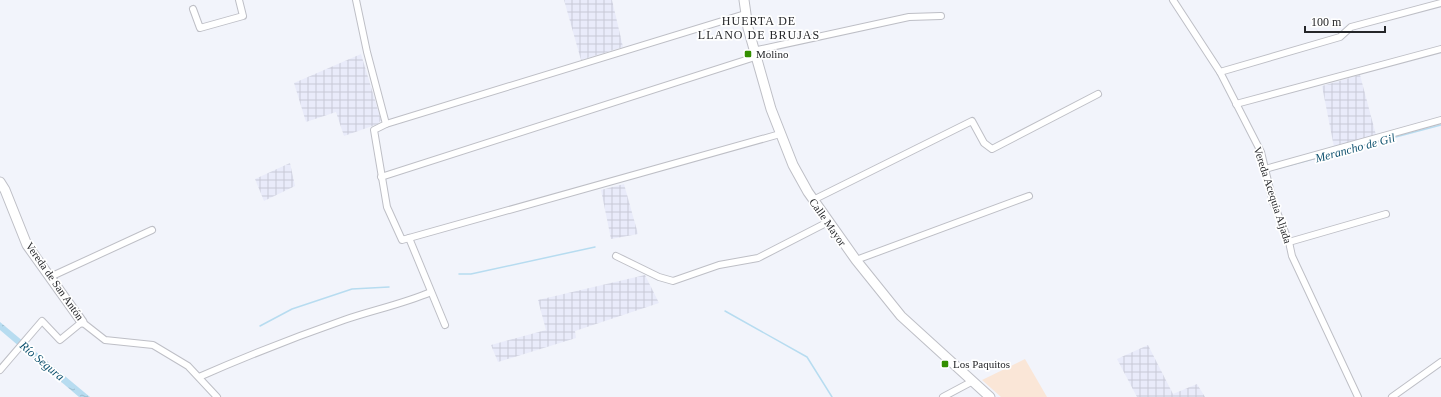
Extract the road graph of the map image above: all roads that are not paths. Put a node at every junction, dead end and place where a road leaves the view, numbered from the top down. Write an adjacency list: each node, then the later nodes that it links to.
1 (239, 0): 6 (street)
2 (356, 0): 15 (street)
3 (744, 0): 7 (main road, Calle Mayor)
4 (1173, 0): 11 (street, Vereda Acequia Aljada)
5 (1441, 2): 11 (street)
6 (193, 9)
7 (745, 14): 10 (main road, Calle Mayor); 15 (street)
8 (941, 16): 10 (street)
9 (1441, 49): 13 (street)
10 (754, 54): 16 (main road, Calle Mayor); 18 (street)
11 (1220, 72): 13 (street, Vereda Acequia Aljada)
12 (1098, 94): 21 (street)
13 (1236, 104): 17 (street, Vereda Acequia Aljada)
14 (1441, 120): 17 (street)
15 (386, 124): 18 (street)
16 (780, 134): 21 (main road, Calle Mayor); 25 (street)
17 (1265, 169): 26 (street, Vereda Acequia Aljada)
18 (381, 177): 25 (street)
19 (0, 182): 29 (main road, Vereda de San Antón)
20 (1029, 196): 28 (street)
21 (813, 200): 23 (main road, Calle Mayor)
22 (1386, 214): 26 (street)
23 (828, 222): 27 (street); 28 (main road, Calle Mayor)
24 (152, 230): 29 (street)
25 (409, 238): 30 (street)
26 (1289, 242): 40 (street, Vereda Acequia Aljada)
27 (616, 256)
28 (856, 260): 36 (main road, Calle Mayor)
29 (50, 277): 31 (main road, Vereda de San Antón)
30 (431, 292): 32 (street); 35 (street)
31 (82, 322): 34 (street); 35 (street, Vereda de San Antón)
32 (445, 325)
33 (1441, 362): 41 (street)
34 (2, 369)
35 (199, 377): 37 (street, Vereda de San Antón)
36 (973, 381): 38 (street); 39 (main road, Calle Mayor)
37 (217, 397)
38 (942, 397)
39 (990, 397)
40 (1358, 397)
41 (1392, 397)

